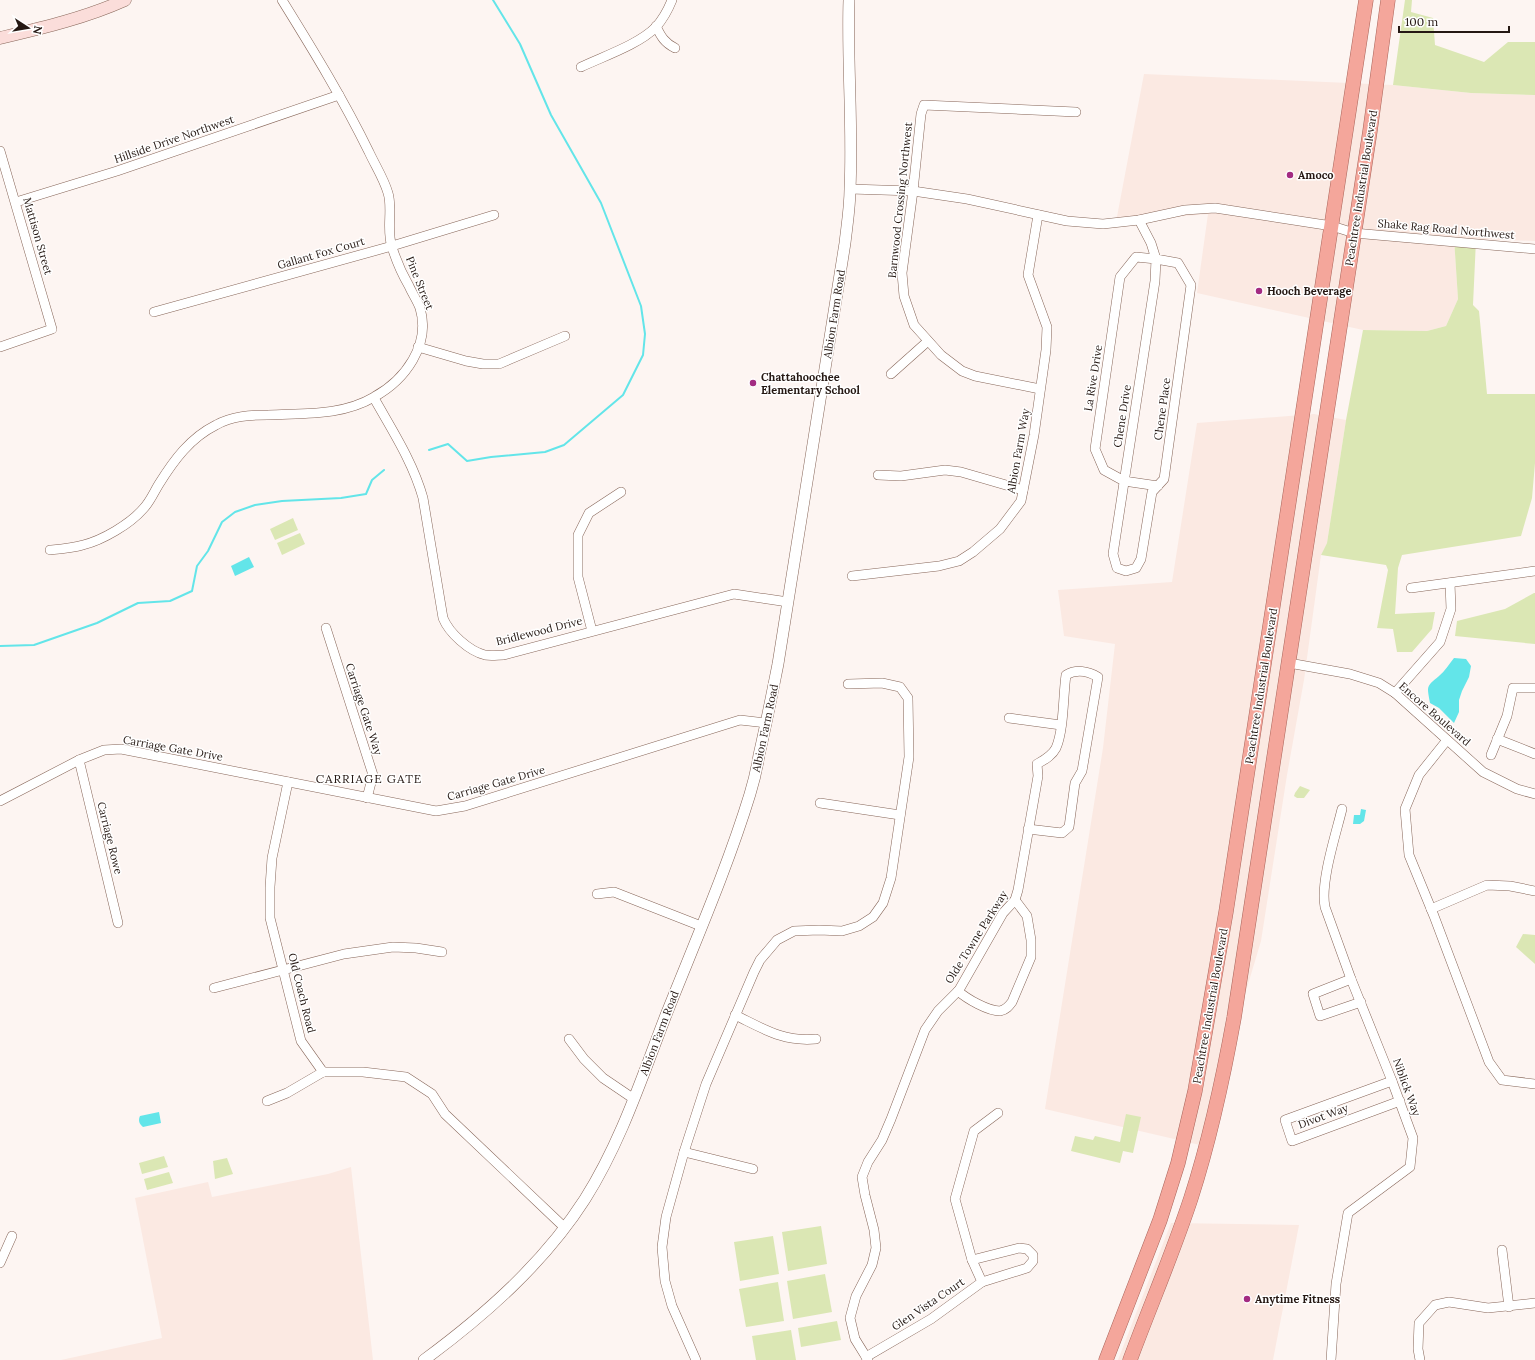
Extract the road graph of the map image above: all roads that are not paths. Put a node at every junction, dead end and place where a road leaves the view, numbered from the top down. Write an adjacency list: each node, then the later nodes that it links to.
1 (125, 0): 8 (main road)
2 (282, 0): 11 (street, Pine Street)
3 (672, 0): 7 (street)
4 (850, 0): 14 (street, Albion Farm Road)
5 (1366, 0): 20 (highway, Peachtree Industrial Boulevard)
6 (1388, 0): 21 (highway, Peachtree Industrial Boulevard)
7 (656, 26): 9 (street); 10 (street)
8 (0, 38)
9 (675, 48)
10 (581, 67)
11 (340, 95): 16 (street, Hillside Drive Northwest); 22 (street, Pine Street)
12 (1076, 112): 15 (street, Barnwood Crossing Northwest)
13 (0, 151): 16 (street, Mattison Street)
14 (850, 189): 15 (street, Shake Rag Road Northwest); 44 (street, Albion Farm Road)
15 (913, 191): 18 (street, Shake Rag Road Northwest); 27 (street, Barnwood Crossing Northwest)
16 (16, 202): 29 (street, Mattison Street)
17 (494, 215): 22 (street, Gallant Fox Court)
18 (1038, 216): 19 (street, Shake Rag Road Northwest); 31 (street, Albion Farm Way)
19 (1140, 220): 20 (street, Shake Rag Road Northwest); 24 (street)
20 (1332, 226): 21 (street, Shake Rag Road Northwest); 103 (highway, Peachtree Industrial Boulevard)
21 (1354, 233): 23 (street, Shake Rag Road Northwest); 47 (highway, Peachtree Industrial Boulevard)
22 (392, 246): 25 (street, Gallant Fox Court); 28 (street, Pine Street)
23 (1535, 249)
24 (1156, 259): 34 (street, Chene Drive); 34 (street, La Rive Drive); 35 (street, Chene Place)
25 (154, 312)
26 (565, 336): 28 (street)
27 (928, 341): 30 (street); 31 (street, Barnwood Crossing Northwest)
28 (418, 346): 32 (street, Pine Street)
29 (0, 347)
30 (891, 374)
31 (1040, 389): 36 (street, Albion Farm Way)
32 (374, 398): 38 (street, Pine Street); 46 (street, Bridlewood Drive)
33 (878, 475): 36 (street)
34 (1124, 481): 35 (street, La Rive Drive); 39 (street, Chene Drive)
35 (1158, 486): 39 (street, Chene Place)
36 (1024, 490): 41 (street, Albion Farm Way)
37 (620, 492): 46 (street)
38 (50, 550)
39 (1126, 571)
40 (1535, 571): 42 (street)
41 (852, 576)
42 (1450, 583): 43 (street); 50 (street)
43 (1411, 588)
44 (788, 602): 46 (street, Bridlewood Drive); 52 (street, Albion Farm Road)
45 (326, 628): 61 (street, Carriage Gate Way)
46 (592, 630)
47 (1288, 663): 50 (street, Encore Boulevard); 104 (highway, Peachtree Industrial Boulevard)
48 (848, 684): 65 (street)
49 (1535, 688): 54 (street)
50 (1396, 693): 55 (street, Encore Boulevard)
51 (1009, 718): 53 (street)
52 (767, 723): 61 (street, Carriage Gate Drive); 72 (street, Albion Farm Road)
53 (1061, 725): 66 (street, Olde Towne Parkway); 66 (street, Olde Towne Parkway)
54 (1497, 739): 56 (street); 57 (street)
55 (1447, 740): 60 (street, Encore Boulevard); 70 (street)
56 (1535, 754)
57 (1491, 755)
58 (78, 760): 59 (street, Carriage Gate Drive); 62 (street, Carriage Gate Drive); 71 (street, Carriage Rowe)
59 (288, 782): 61 (street, Carriage Gate Drive); 74 (street, Old Coach Road)
60 (1535, 794)
61 (367, 798)
62 (0, 800)
63 (820, 803): 65 (street)
64 (1342, 809): 75 (street, Niblick Way)
65 (900, 816): 79 (street)
66 (1028, 829): 69 (street, Olde Towne Parkway)
67 (1535, 891): 70 (street)
68 (597, 894): 72 (street)
69 (1015, 900): 77 (street, Olde Towne Parkway); 77 (street)
70 (1431, 909): 84 (street)
71 (118, 922)
72 (701, 926): 85 (street, Albion Farm Road)
73 (442, 952): 74 (street)
74 (284, 969): 76 (street); 82 (street, Old Coach Road)
75 (1351, 979): 78 (street, Niblick Way); 78 (street)
76 (214, 988)
77 (958, 991): 100 (street, Olde Towne Parkway)
78 (1361, 1002): 83 (street, Niblick Way)
79 (735, 1015): 81 (street); 89 (street)
80 (570, 1039): 85 (street)
81 (816, 1039)
82 (324, 1072): 86 (street); 91 (street)
83 (1392, 1080): 87 (street, Niblick Way); 87 (street, Divot Way)
84 (1535, 1084)
85 (634, 1099): 91 (street, Albion Farm Road)
86 (267, 1101)
87 (1400, 1101): 99 (street, Niblick Way)
88 (998, 1113): 94 (street, Glen Vista Court)
89 (684, 1152): 90 (street); 102 (street)
90 (753, 1169)
91 (564, 1227): 101 (street, Albion Farm Road)
92 (12, 1236): 95 (street)
93 (1502, 1250): 98 (street)
94 (972, 1260): 96 (street, Glen Vista Court); 96 (street, Glen Vista Court)
95 (0, 1264)
96 (982, 1282): 100 (street, Glen Vista Court)
97 (1535, 1303): 98 (street)
98 (1509, 1307): 105 (street)
99 (1333, 1358)
100 (867, 1359)
101 (424, 1360)
102 (696, 1360)
103 (1106, 1360)
104 (1130, 1360)
105 (1420, 1360)

